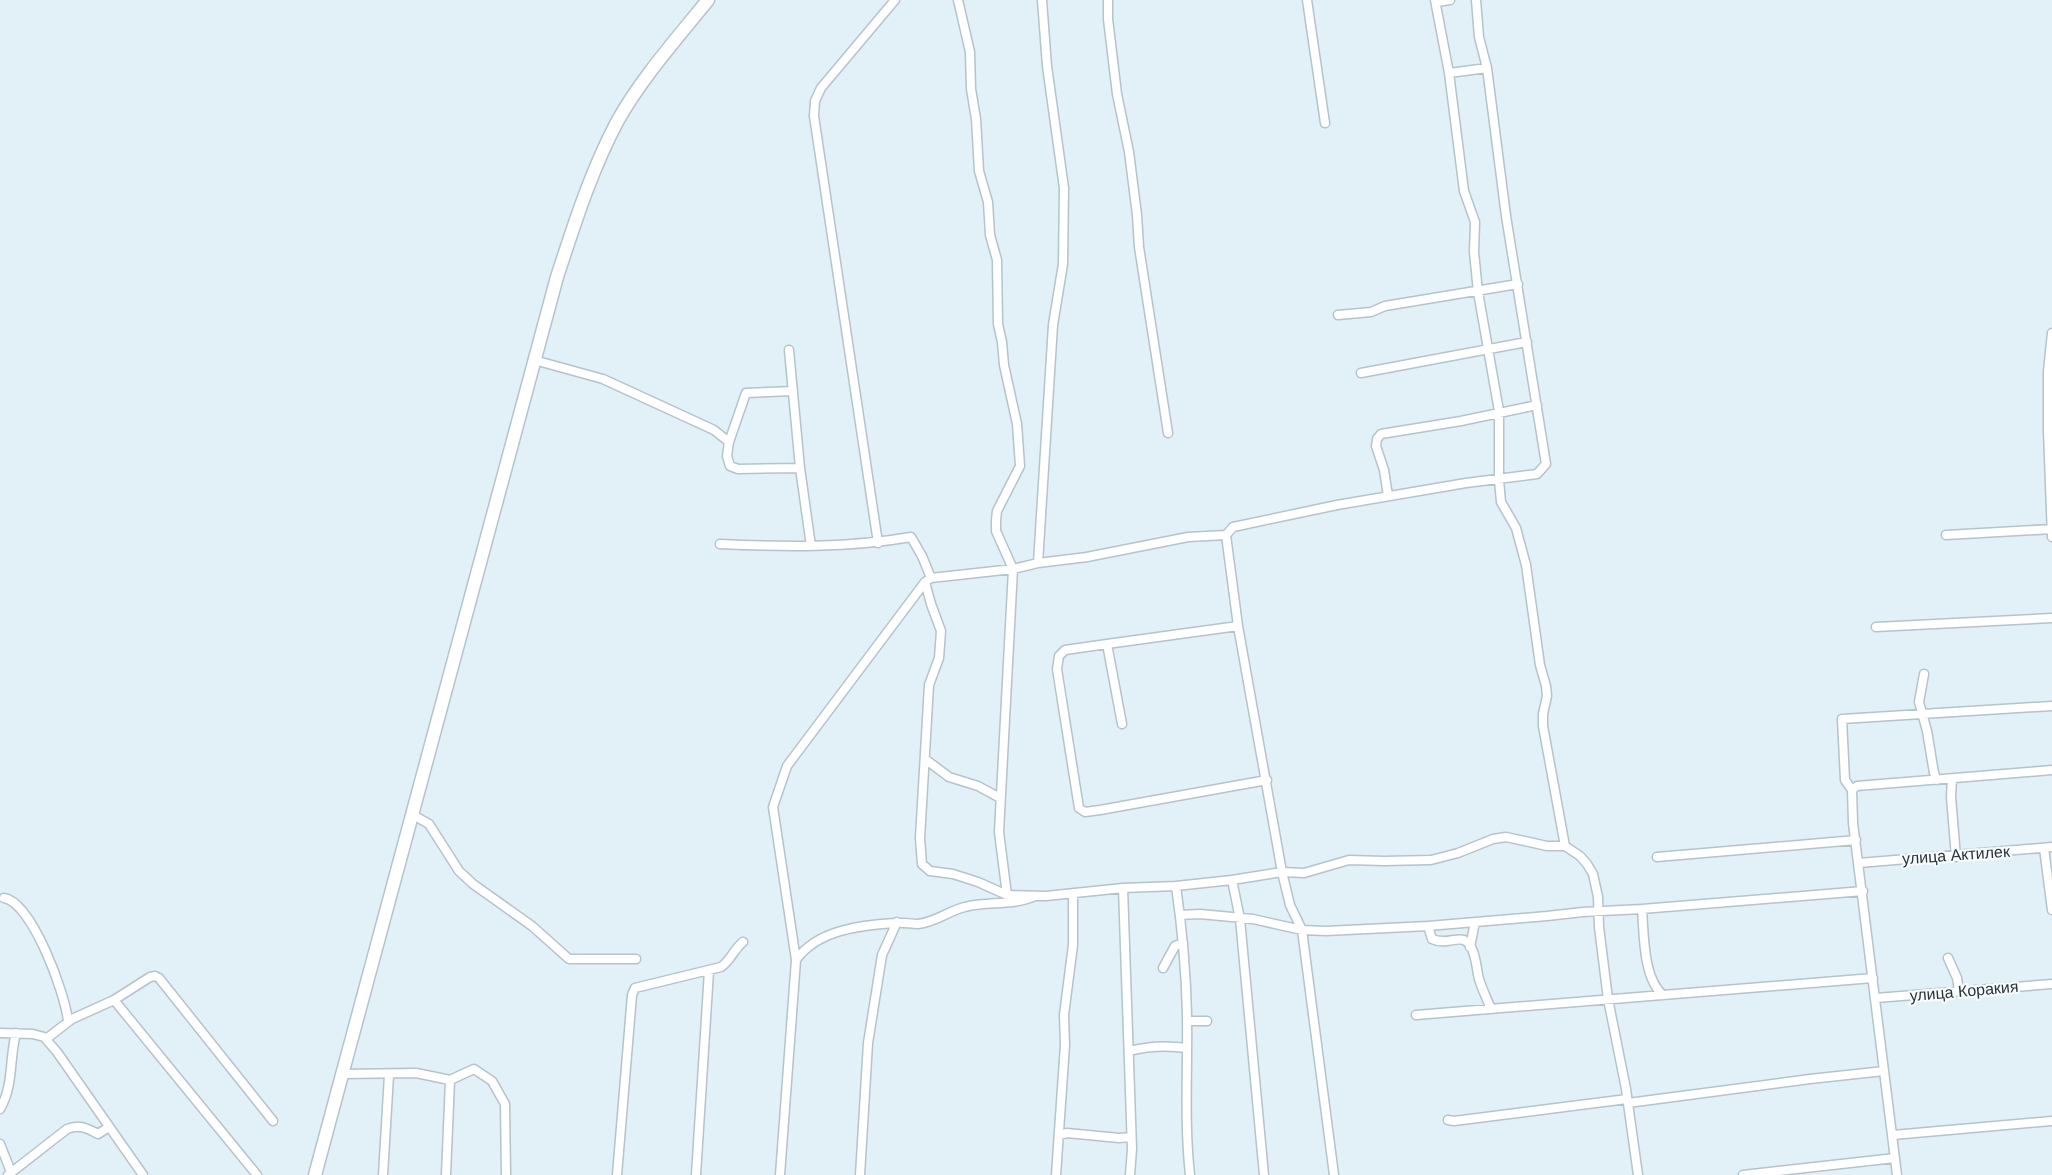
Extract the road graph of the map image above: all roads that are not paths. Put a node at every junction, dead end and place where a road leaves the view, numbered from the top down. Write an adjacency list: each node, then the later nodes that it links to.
1 (708, 0): 20 (main road)
2 (895, 0): 34 (street)
3 (958, 0): 38 (street)
4 (1042, 0): 37 (street)
5 (1108, 0): 25 (street)
6 (1307, 0): 12 (street)
7 (1450, 0): 9 (street)
8 (1476, 0): 10 (street)
9 (1436, 1): 11 (street)
10 (1487, 68): 11 (street); 13 (street)
11 (1449, 73): 14 (street)
12 (1325, 123)
13 (1518, 284): 14 (street); 17 (street)
14 (1478, 292): 15 (street); 18 (street)
15 (1338, 315)
16 (2052, 333): 30 (street)
17 (1527, 342): 18 (street); 23 (street)
18 (1489, 349): 21 (street); 24 (street)
19 (789, 350): 22 (street)
20 (534, 360): 26 (street); 55 (main road)
21 (1361, 374)
22 (793, 391): 26 (street); 27 (street)
23 (1537, 405): 24 (street); 28 (street)
24 (1500, 411): 28 (street); 29 (street)
25 (1168, 434)
26 (729, 442): 27 (street)
27 (800, 468): 36 (street)
28 (1499, 480): 29 (street); 57 (street)
29 (1388, 496): 31 (street)
30 (2052, 529): 32 (street); 33 (street)
31 (1226, 535): 37 (street); 41 (street)
32 (1946, 535)
33 (2052, 537)
34 (878, 543): 36 (street); 39 (street)
35 (720, 544): 36 (street)
36 (811, 546)
37 (1038, 563): 38 (street)
38 (1013, 568): 39 (street); 54 (street)
39 (928, 580): 48 (street); 85 (street)
40 (2052, 618): 42 (street)
41 (1238, 626): 43 (street); 51 (street)
42 (1876, 627)
43 (1107, 644): 47 (street); 51 (street)
44 (1924, 674): 46 (street)
45 (2052, 706): 46 (street)
46 (1922, 715): 52 (street); 53 (street)
47 (1122, 724)
48 (925, 759): 54 (street); 68 (street)
49 (2052, 770): 50 (street)
50 (1952, 779): 52 (street); 59 (street)
51 (1267, 780): 62 (street)
52 (1937, 780): 53 (street)
53 (1852, 790): 56 (street)
54 (1000, 798): 68 (street)
55 (413, 815): 84 (street); 106 (main road)
56 (1856, 840): 60 (street); 61 (street)
57 (1565, 846): 62 (street); 73 (street)
58 (2048, 848): 59 (street, улица Актилек); 72 (street)
59 (1956, 856): 61 (street, улица Актилек)
60 (1657, 857)
61 (1859, 863): 66 (street)
62 (1282, 872): 63 (street); 79 (street)
63 (1232, 880): 64 (street); 75 (street)
64 (1176, 886): 65 (street); 74 (street)
65 (1124, 888): 67 (street); 104 (street)
66 (1863, 891): 71 (street); 88 (street)
67 (1073, 893): 69 (street); 115 (street)
68 (1007, 895): 69 (street)
69 (1036, 895): 76 (street)
70 (4, 898): 99 (street)
71 (1641, 909): 73 (street); 91 (street)
72 (2052, 910)
73 (1599, 911): 77 (street); 93 (street)
74 (1180, 915): 75 (street); 81 (street)
75 (1240, 919): 79 (street); 134 (street)
76 (897, 922): 85 (street); 130 (street)
77 (1475, 922): 78 (street); 82 (street)
78 (1428, 926): 79 (street); 82 (street)
79 (1302, 930): 135 (street)
80 (743, 942): 87 (street)
81 (1183, 943): 86 (street); 97 (street)
82 (1470, 947): 95 (street)
83 (1948, 958): 90 (street)
84 (636, 959)
85 (796, 960): 129 (street)
86 (1163, 968)
87 (709, 971): 127 (street); 128 (street)
88 (1874, 978): 91 (street); 92 (street)
89 (2052, 984): 90 (street, улица Коракия)
90 (1959, 991): 92 (street, улица Коракия)
91 (1663, 995): 93 (street)
92 (1876, 998): 105 (street)
93 (1608, 999): 95 (street); 109 (street)
94 (114, 1000): 99 (street); 112 (street); 122 (street)
95 (1491, 1009): 96 (street)
96 (1416, 1015)
97 (1187, 1021): 98 (street); 103 (street)
98 (1208, 1021)
99 (68, 1022): 102 (street)
100 (0, 1033): 101 (street)
101 (16, 1033): 102 (street); 110 (street)
102 (46, 1039): 114 (street)
103 (1187, 1048): 104 (street); 133 (street)
104 (1129, 1051): 117 (street)
105 (1884, 1071): 109 (street); 116 (street)
106 (344, 1074): 107 (street); 123 (main road)
107 (389, 1075): 108 (street); 124 (street)
108 (450, 1080): 125 (street); 126 (street)
109 (1627, 1101): 111 (street); 136 (street)
110 (0, 1109)
111 (1448, 1120)
112 (273, 1121)
113 (2052, 1121): 116 (street)
114 (109, 1127): 120 (street); 121 (street)
115 (1059, 1135): 117 (street); 131 (street)
116 (1893, 1135): 119 (street)
117 (1131, 1137): 132 (street)
118 (0, 1144): 120 (street)
119 (1895, 1158): 137 (street); 138 (street)
120 (10, 1173)
121 (143, 1175)
122 (257, 1175)
123 (315, 1175)
124 (383, 1175)
125 (446, 1175)
126 (506, 1175)
127 (617, 1175)
128 (696, 1175)
129 (780, 1175)
130 (860, 1175)
131 (1056, 1175)
132 (1131, 1175)
133 (1190, 1175)
134 (1264, 1175)
135 (1334, 1175)
136 (1638, 1175)
137 (1743, 1175)
138 (1897, 1175)

